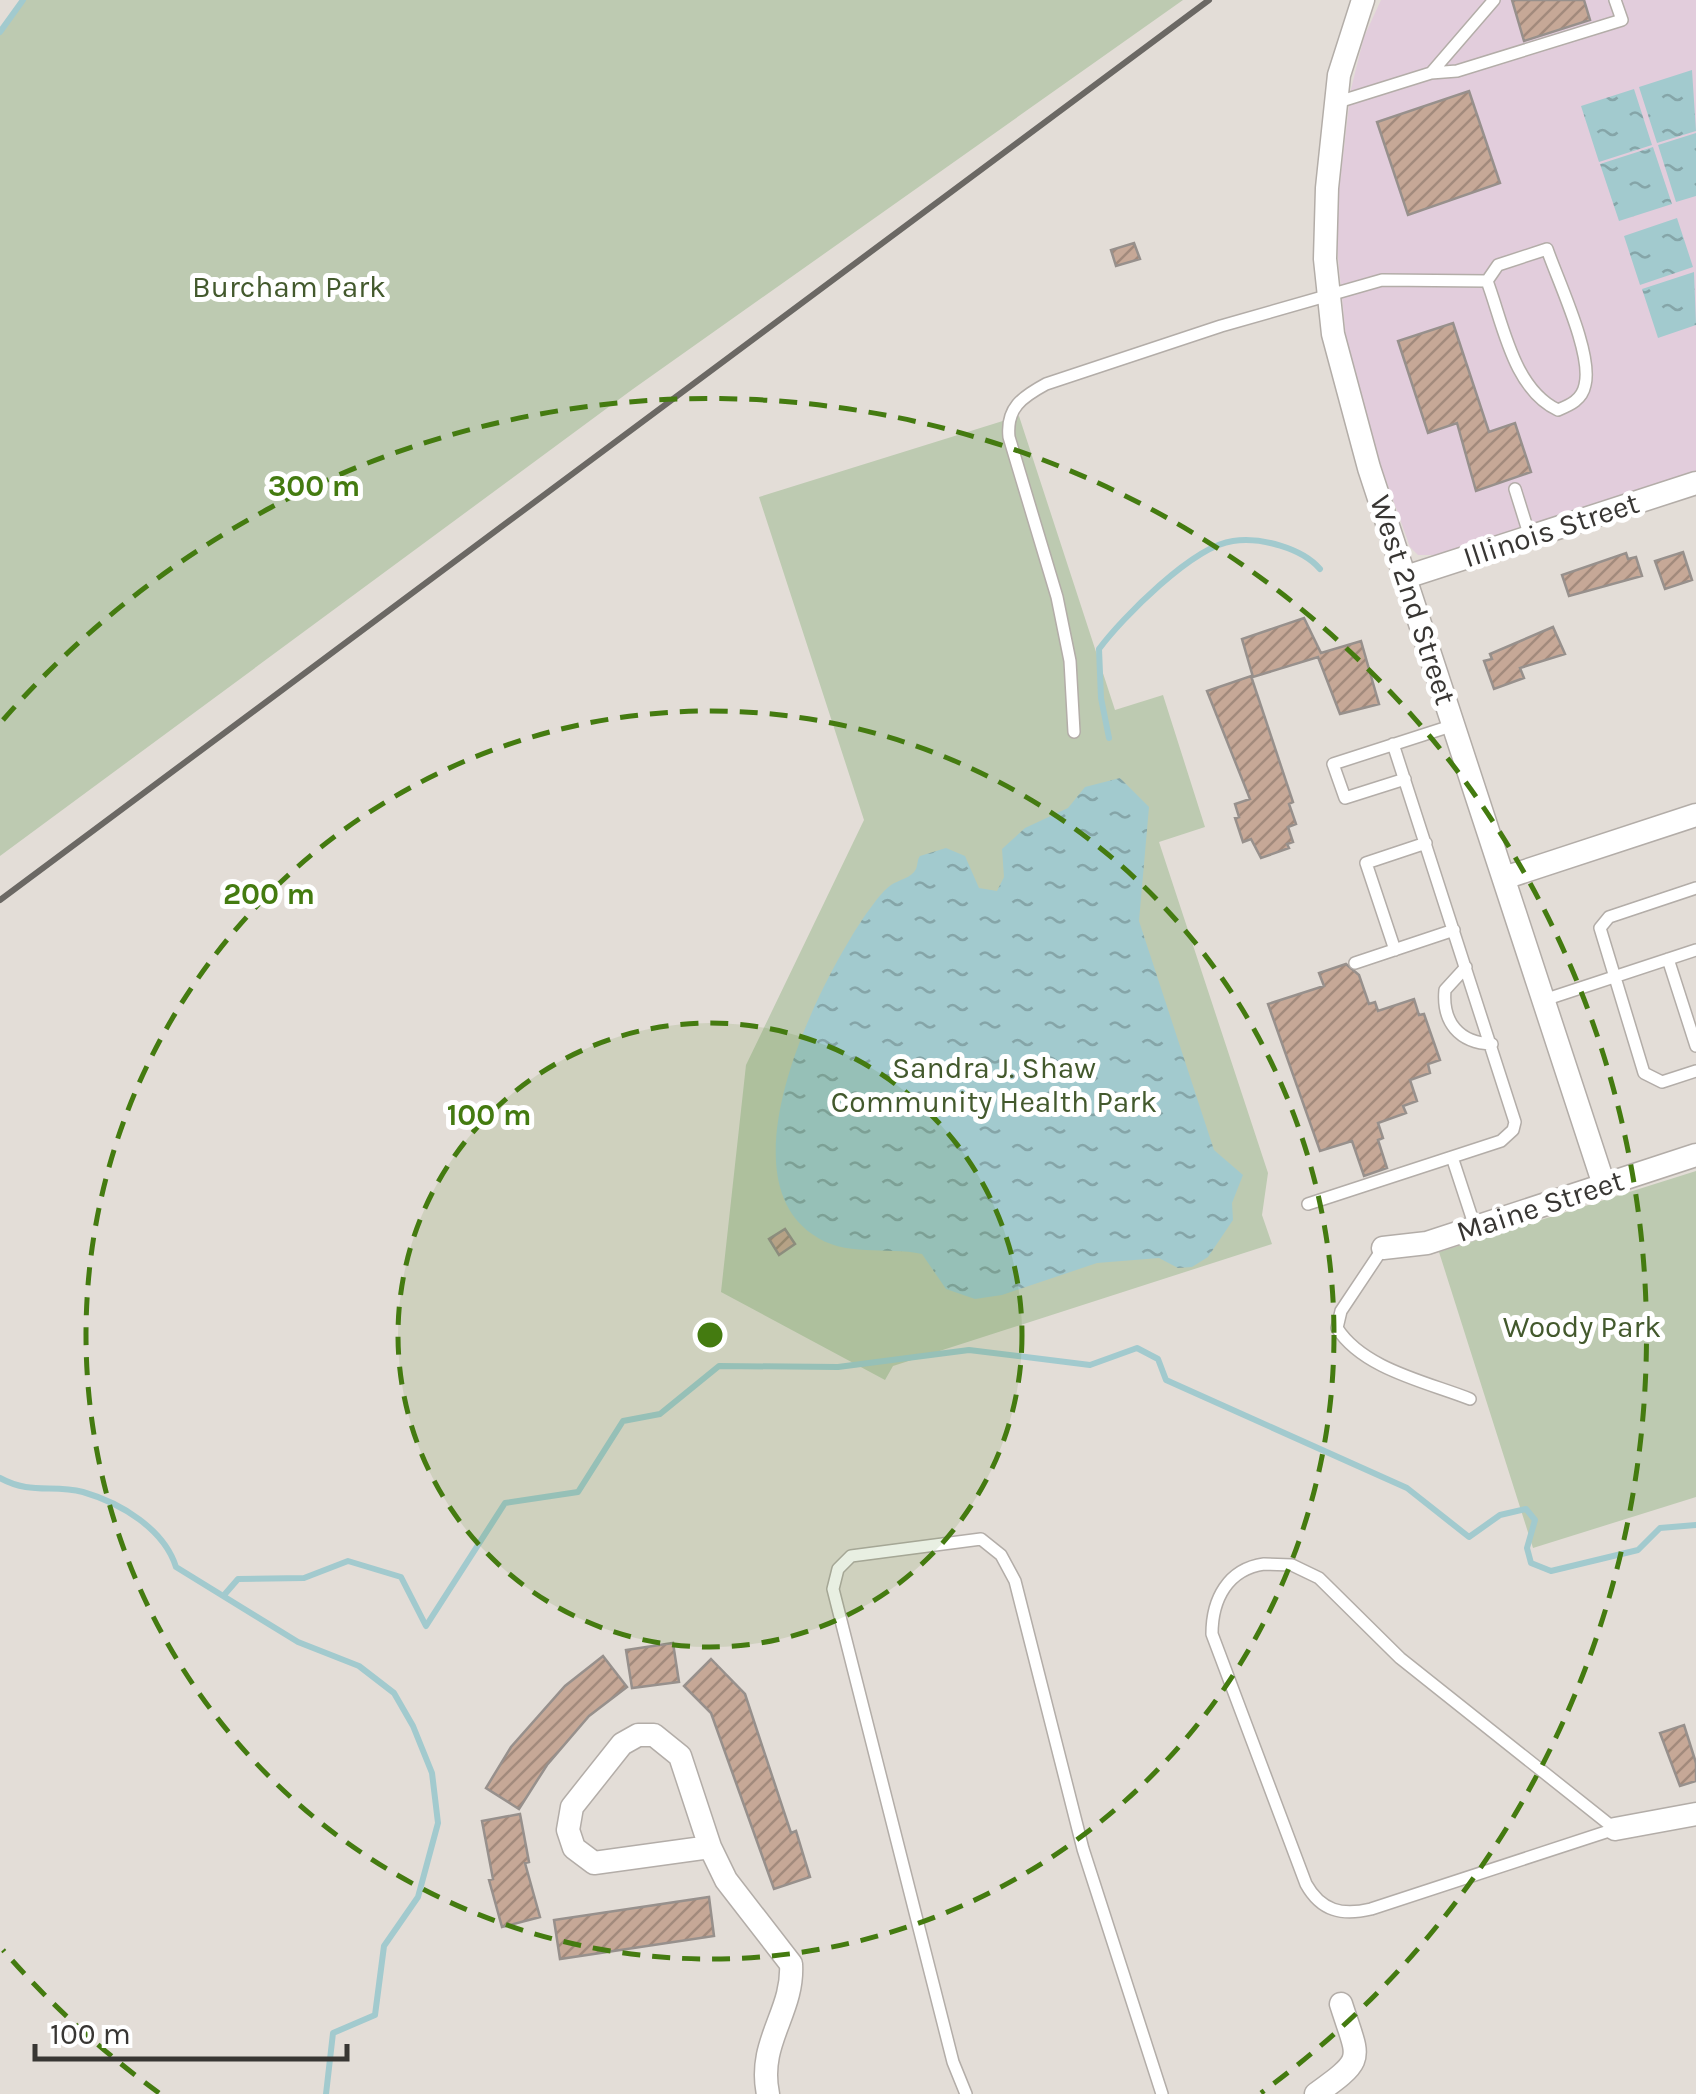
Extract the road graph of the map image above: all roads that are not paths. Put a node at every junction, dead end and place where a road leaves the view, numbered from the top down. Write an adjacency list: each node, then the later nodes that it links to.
1 (1494, 0): 4 (lane)
2 (1616, 0): 4 (lane)
3 (1361, 1): 5 (street, West 2nd Street)
4 (1430, 73): 5 (lane)
5 (1335, 103): 7 (street, West 2nd Street)
6 (1487, 281): 6 (lane); 7 (lane)
7 (1328, 294): 11 (street, West 2nd Street); 13 (lane)
8 (1696, 483): 10 (street, Illinois Street)
9 (1515, 490): 10 (lane)
10 (1530, 537): 11 (street, Illinois Street)
11 (1406, 578): 12 (street, West 2nd Street)
12 (1454, 725): 14 (lane); 18 (street, West 2nd Street)
13 (1074, 732)
14 (1394, 744): 15 (lane); 15 (lane)
15 (1405, 779): 17 (lane)
16 (1696, 815): 18 (street)
17 (1426, 843): 20 (lane); 21 (lane)
18 (1504, 878): 27 (street, West 2nd Street)
19 (1696, 888): 26 (lane)
20 (1454, 930): 21 (lane); 25 (lane)
21 (1395, 950): 24 (lane)
22 (1696, 950): 23 (lane)
23 (1668, 959): 26 (lane); 29 (lane)
24 (1355, 963)
25 (1466, 967): 28 (lane); 28 (lane)
26 (1614, 977): 27 (lane); 30 (lane)
27 (1544, 1000): 33 (street, West 2nd Street)
28 (1492, 1044): 32 (lane)
29 (1696, 1046)
30 (1696, 1071)
31 (1696, 1156): 33 (street, Maine Street)
32 (1452, 1157): 34 (lane); 35 (lane)
33 (1604, 1185): 35 (street, Maine Street)
34 (1308, 1204)
35 (1475, 1227): 36 (street, Maine Street)
36 (1383, 1248): 37 (lane)
37 (1470, 1399)
38 (1696, 1814): 39 (street)
39 (1615, 1828): 39 (lane)
40 (710, 1847): 40 (street); 42 (street)
41 (1341, 2004): 45 (street)
42 (768, 2094)
43 (966, 2094): 44 (lane)
44 (1162, 2094)
45 (1316, 2094)

